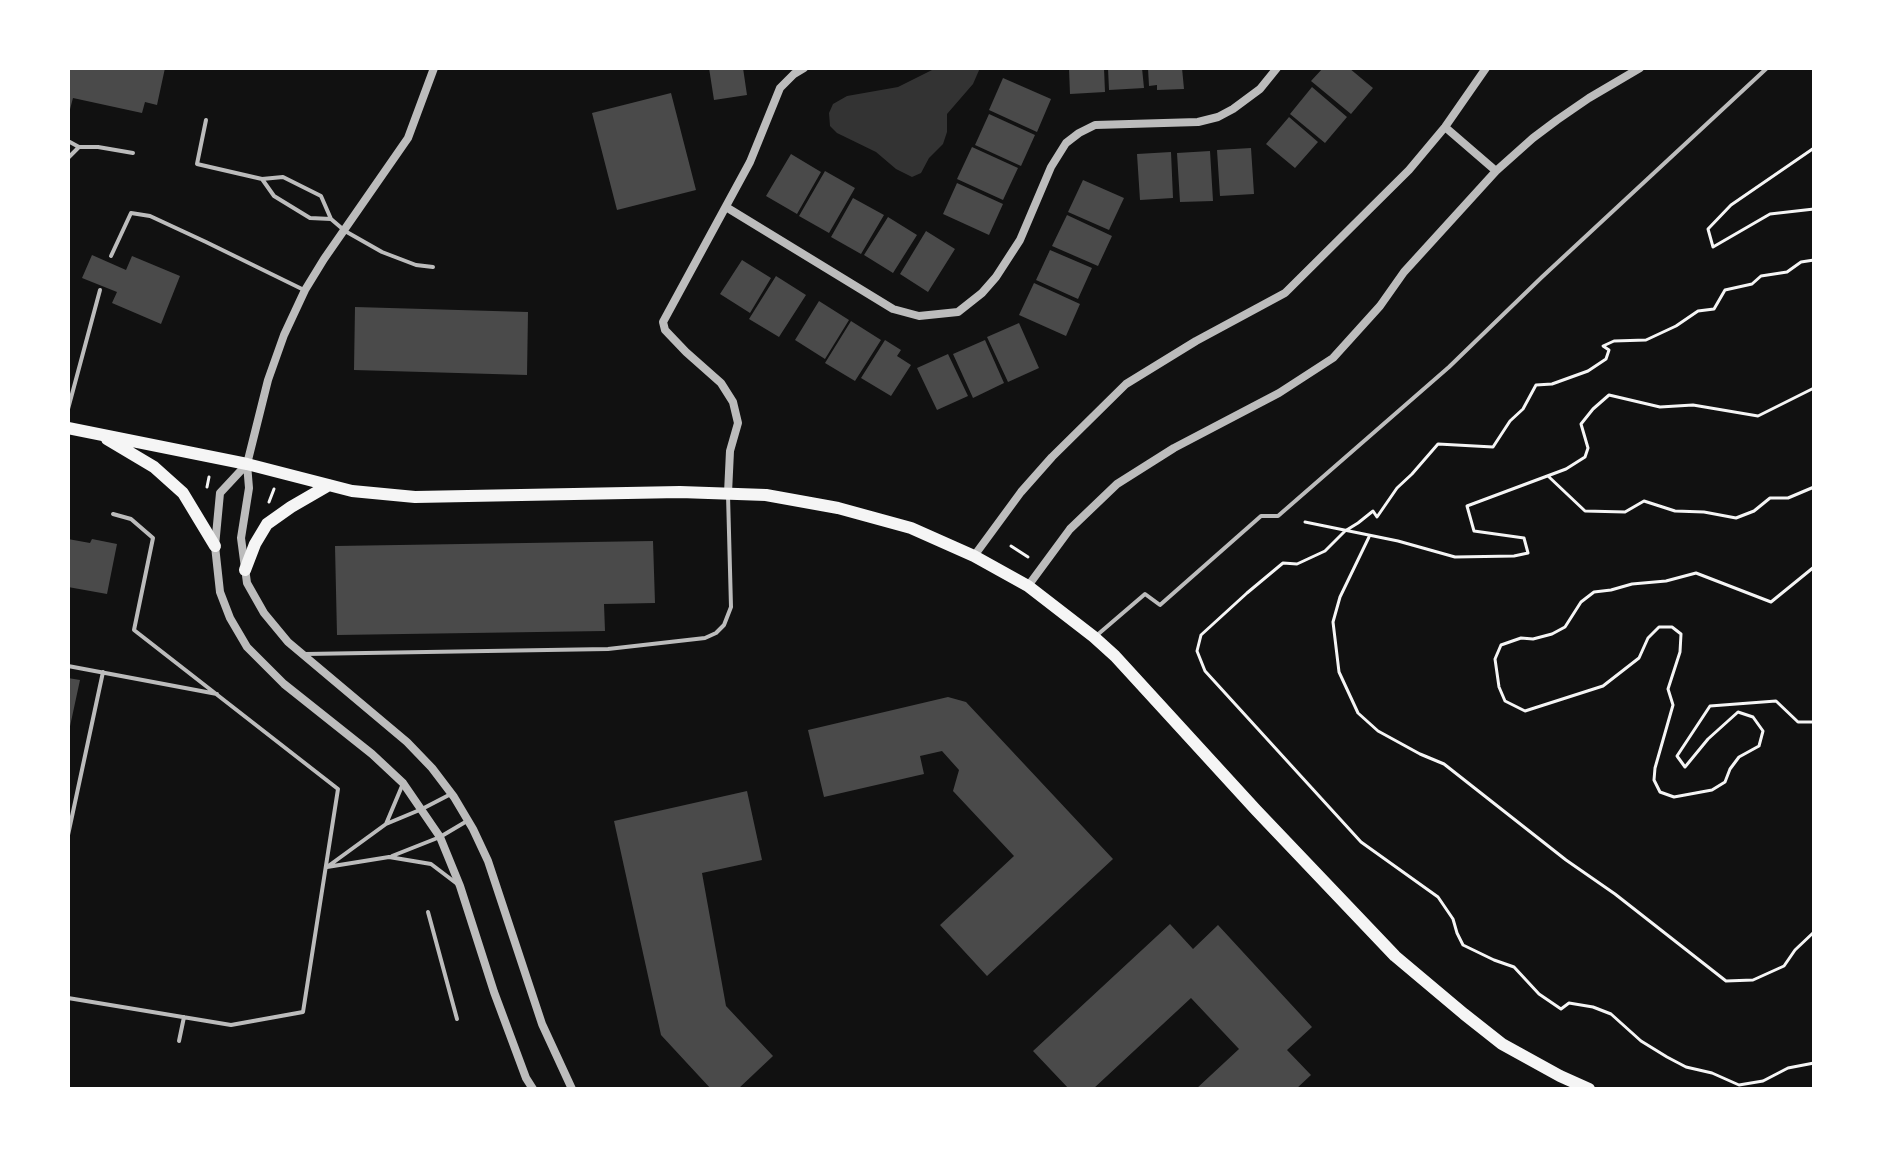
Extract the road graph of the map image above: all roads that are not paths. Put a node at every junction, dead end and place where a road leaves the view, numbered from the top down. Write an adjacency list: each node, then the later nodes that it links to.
1 (434, 68): 17 (street)
2 (804, 68): 15 (street)
3 (1277, 68): 15 (street)
4 (1486, 68): 8 (street)
5 (1640, 68): 13 (street)
6 (1767, 68): 33 (lane)
7 (206, 120): 14 (lane)
8 (1445, 127): 13 (street); 30 (street)
9 (68, 141): 10 (lane)
10 (79, 147): 11 (lane); 12 (lane)
11 (133, 153)
12 (68, 158)
13 (1496, 171): 32 (street)
14 (262, 179): 16 (lane); 16 (lane)
15 (726, 207): 27 (street)
16 (331, 219): 17 (lane)
17 (345, 231): 19 (lane); 21 (street)
18 (111, 256): 21 (lane)
19 (433, 267)
20 (100, 290): 22 (lane)
21 (305, 290): 25 (street)
22 (68, 409)
23 (68, 428): 24 (main road)
24 (97, 434): 25 (main road); 29 (main road)
25 (247, 464): 26 (main road); 29 (street); 31 (street)
26 (329, 485): 27 (main road); 31 (main road)
27 (728, 493): 30 (main road); 34 (lane)
28 (113, 514): 37 (lane)
29 (215, 546): 38 (street)
30 (974, 556): 32 (main road)
31 (245, 570): 34 (street)
32 (1028, 586): 33 (main road)
33 (1094, 637): 55 (main road)
34 (302, 654): 39 (street)
35 (68, 666): 36 (lane)
36 (103, 672): 37 (lane); 43 (lane)
37 (219, 695): 46 (lane)
38 (403, 783): 40 (street); 42 (lane)
39 (451, 793): 40 (lane); 41 (street)
40 (422, 809): 42 (lane); 44 (street)
41 (468, 821): 44 (lane); 54 (street)
42 (386, 824): 46 (lane)
43 (68, 835)
44 (440, 837): 45 (lane); 47 (street)
45 (389, 857): 46 (lane); 47 (lane)
46 (327, 867): 50 (lane)
47 (460, 886): 53 (street)
48 (428, 912): 51 (lane)
49 (68, 998): 50 (lane)
50 (184, 1017): 52 (lane)
51 (457, 1019)
52 (179, 1041)
53 (533, 1089)
54 (572, 1089)
55 (1589, 1089)

